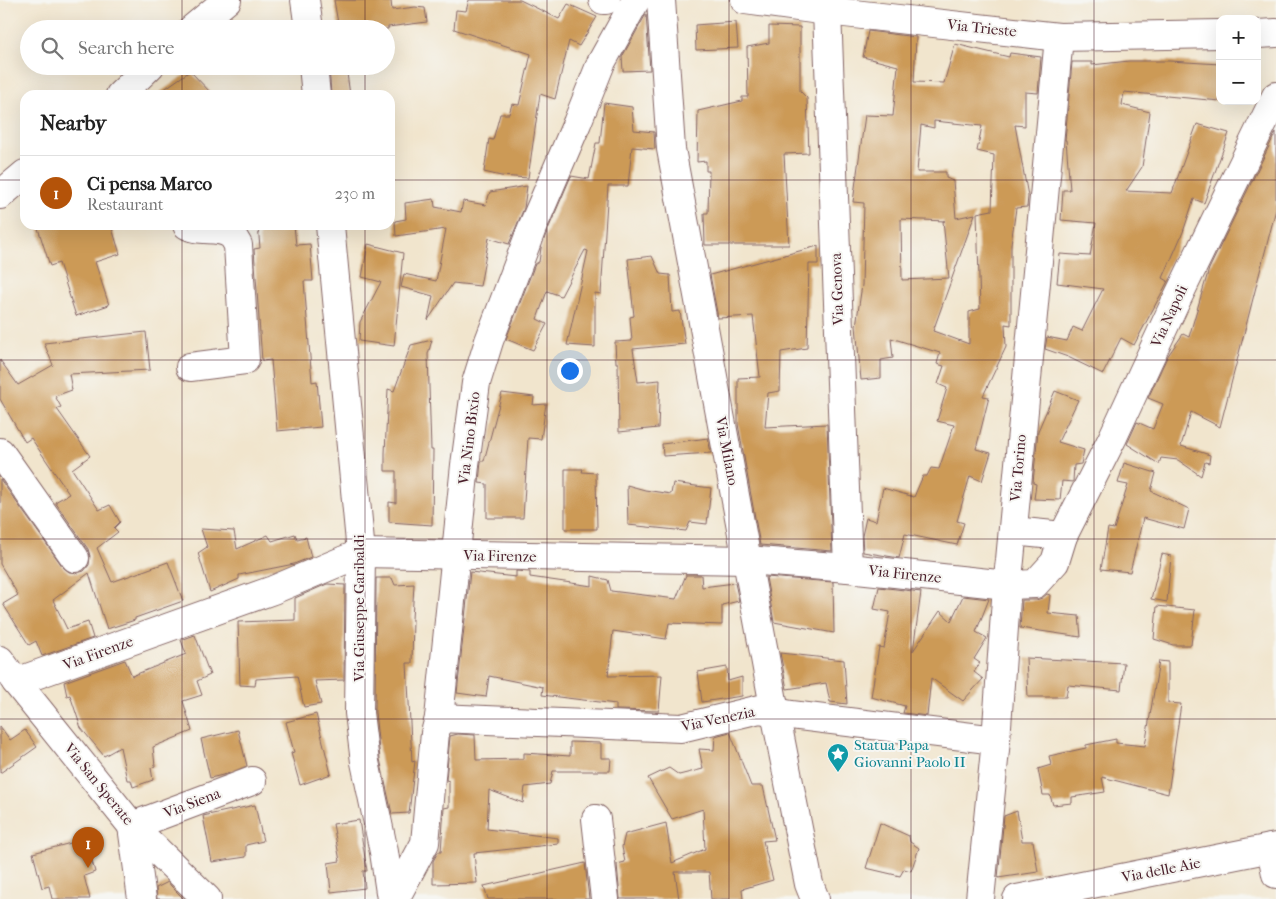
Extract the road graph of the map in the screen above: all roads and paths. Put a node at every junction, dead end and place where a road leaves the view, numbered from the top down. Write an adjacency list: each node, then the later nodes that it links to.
1 (228, 0): 7 (street)
2 (306, 0): 8 (street)
3 (636, 0): 27 (street, Via Nino Bixio)
4 (661, 0): 29 (street, Via Milano)
5 (745, 0): 6 (street, Via Trieste)
6 (827, 11): 12 (street, Via Trieste); 30 (street, Via Genova)
7 (203, 20)
8 (308, 20)
9 (1276, 33): 11 (street)
10 (1216, 34): 12 (street, Via Trieste)
11 (1261, 34)
12 (1059, 37): 24 (street, Via Torino)
13 (141, 75): 15 (street)
14 (314, 75): 16 (street)
15 (125, 90)
16 (315, 90)
17 (1276, 96): 25 (street, Via Napoli)
18 (20, 178): 19 (street)
19 (0, 195)
20 (217, 230): 22 (street)
21 (330, 230): 26 (street, Via Giuseppe Garibaldi)
22 (190, 367)
23 (4, 466): 28 (street)
24 (1012, 532): 25 (street); 31 (street, Via Torino)
25 (1063, 536): 31 (street, Via Napoli)
26 (362, 553): 27 (street, Via Firenze); 33 (street, Via Firenze); 43 (street, Via Giuseppe Garibaldi)
27 (456, 555): 29 (street, Via Firenze); 35 (street, Via Nino Bixio)
28 (75, 558)
29 (747, 560): 30 (street, Via Firenze); 34 (street, Via Milano)
30 (848, 568): 31 (street, Via Firenze)
31 (1007, 585): 36 (street, Via Torino)
32 (0, 660): 33 (street, Via San Sperate)
33 (16, 682): 39 (street, Via San Sperate)
34 (775, 712): 35 (street, Via Venezia); 36 (street, Via Venezia); 46 (street, Via Milano)
35 (439, 718): 44 (street, Via Nino Bixio)
36 (996, 740): 47 (street, Via Torino)
37 (252, 781): 39 (street, Via Siena)
38 (596, 819): 45 (street)
39 (132, 826): 41 (street); 42 (street, Via San Sperate)
40 (1274, 856): 48 (street, Via delle Aie)
41 (142, 899)
42 (207, 899)
43 (391, 899)
44 (396, 899)
45 (605, 899)
46 (815, 899)
47 (980, 899)
48 (1017, 899)

